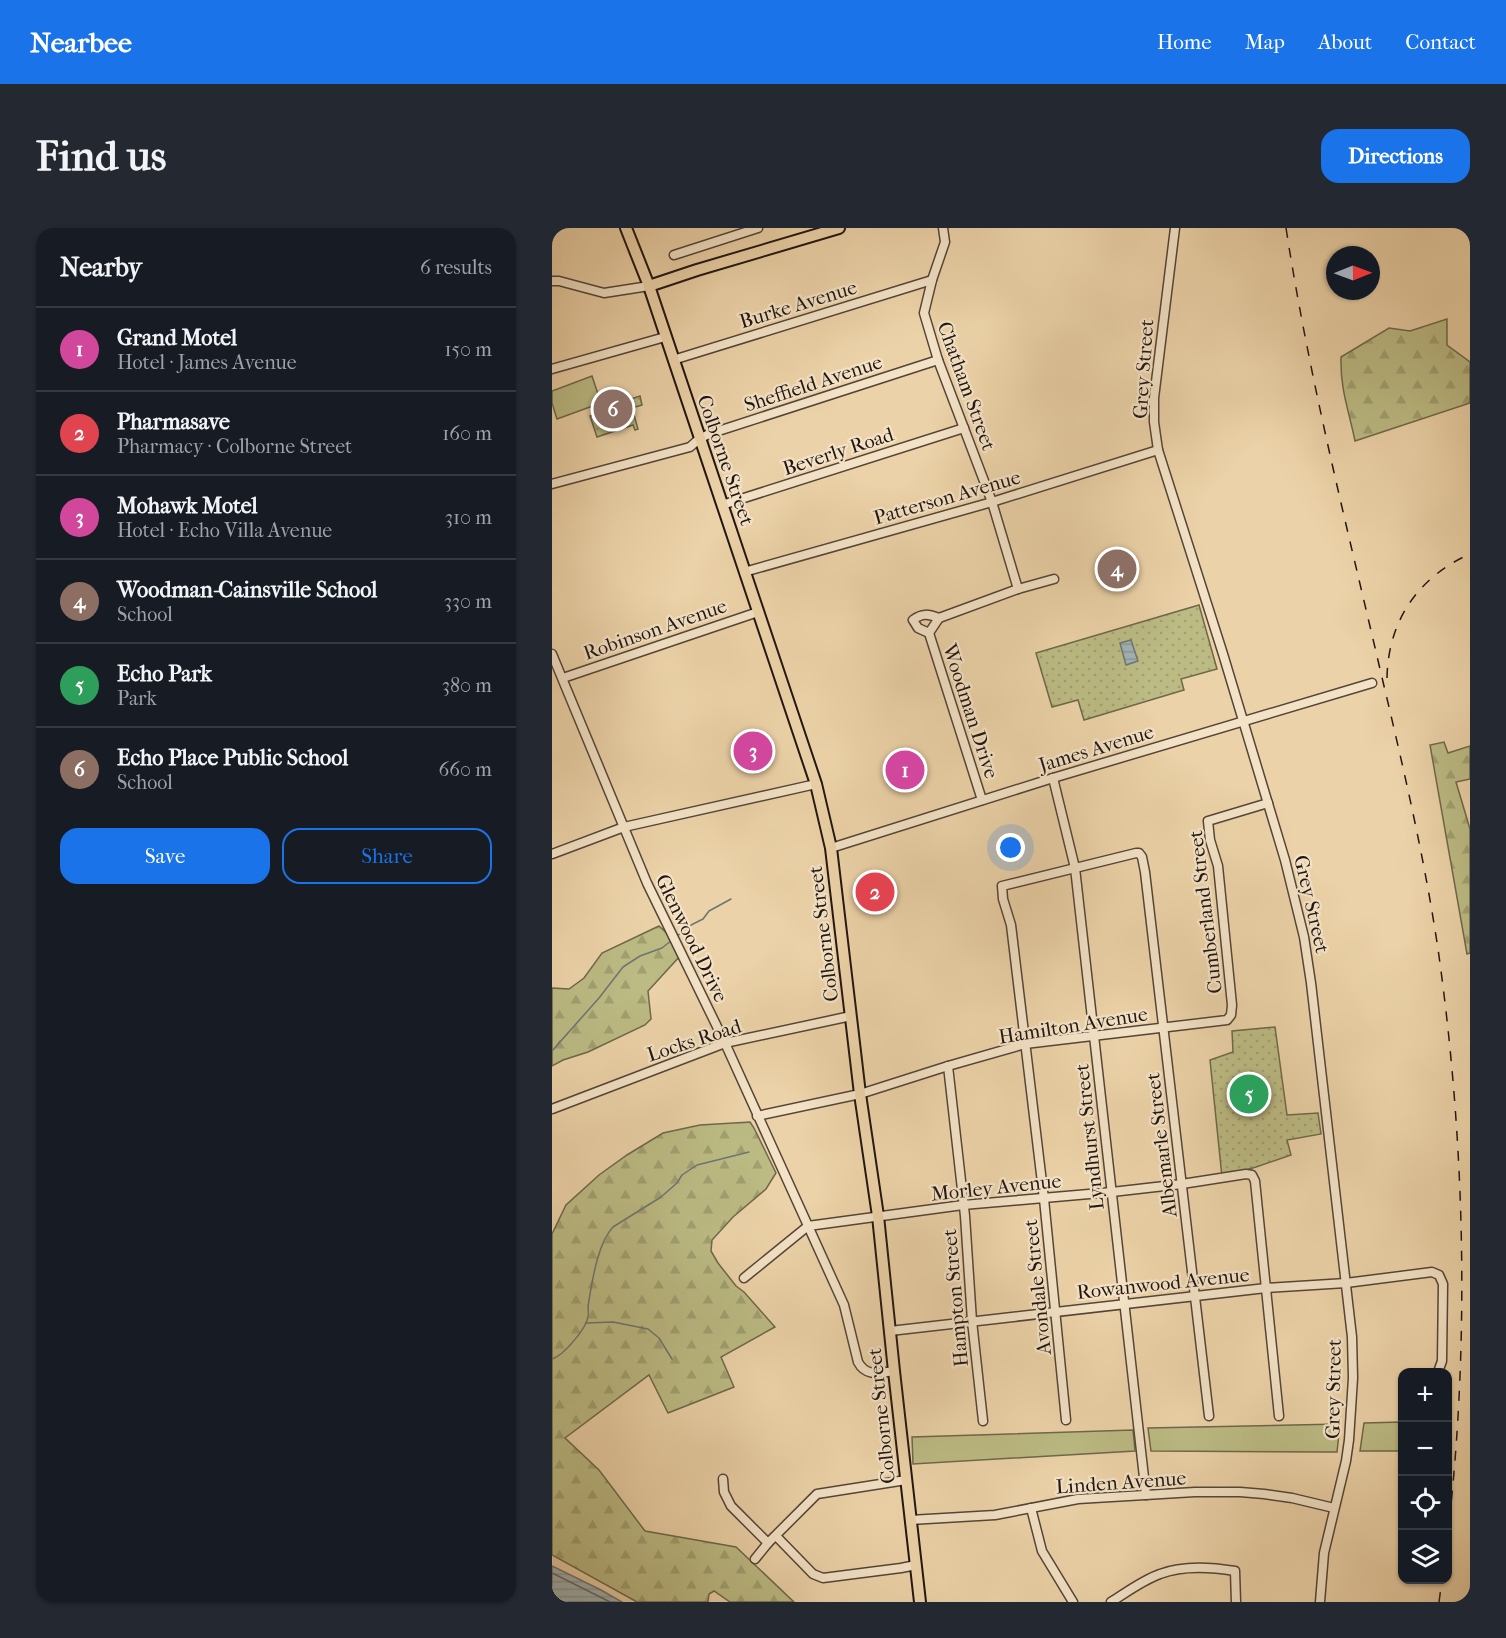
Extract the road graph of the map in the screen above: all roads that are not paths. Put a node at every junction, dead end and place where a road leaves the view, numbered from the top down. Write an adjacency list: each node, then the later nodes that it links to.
1 (626, 228): 9 (main road, Colborne Street)
2 (758, 228): 6 (street)
3 (839, 228): 9 (main road)
4 (943, 228): 7 (street, Chatham Street)
5 (1175, 228): 16 (street, Grey Street)
6 (674, 255)
7 (932, 280): 11 (street, Burke Avenue); 12 (street, Chatham Street)
8 (552, 281): 9 (street)
9 (649, 286): 10 (main road, Colborne Street)
10 (665, 337): 11 (main road, Colborne Street); 13 (street)
11 (673, 360): 15 (main road, Colborne Street)
12 (938, 360): 14 (street, Chatham Street); 15 (street, Sheffield Avenue)
13 (552, 369)
14 (964, 428): 18 (street, Chatham Street); 19 (street, Beverly Road)
15 (699, 439): 17 (street, Sheffield Avenue); 19 (main road, Colborne Street)
16 (1158, 450): 18 (street, Patterson Avenue); 29 (street, Grey Street)
17 (552, 484)
18 (992, 502): 20 (street, Patterson Avenue); 22 (street, Chatham Street)
19 (722, 505): 20 (main road, Colborne Street)
20 (744, 572): 23 (main road, Colborne Street)
21 (1054, 579): 22 (street, Woodman Drive)
22 (1018, 589): 24 (street, Woodman Drive)
23 (758, 612): 27 (street, Robinson Avenue); 31 (main road, Colborne Street)
24 (939, 618): 25 (street, Woodman Drive); 25 (street, Woodman Drive)
25 (929, 633): 32 (street, Woodman Drive)
26 (552, 654): 27 (street, Glenwood Drive)
27 (563, 678): 34 (street, Glenwood Drive)
28 (1372, 683): 29 (street, James Avenue)
29 (1244, 722): 30 (street, James Avenue); 33 (street, Grey Street)
30 (1053, 778): 32 (street, James Avenue); 37 (street, Lyndhurst Street)
31 (816, 784): 34 (street); 35 (main road, Colborne Street)
32 (982, 800): 35 (street, James Avenue)
33 (1268, 803): 39 (street, Cumberland Street); 55 (street, Grey Street)
34 (624, 827): 36 (street); 42 (street, Glenwood Drive)
35 (831, 848): 38 (main road, Colborne Street)
36 (552, 854)
37 (1076, 868): 40 (street, Albemarle Street); 41 (street, Lyndhurst Street); 43 (street, Avondale Street)
38 (850, 1016): 42 (street, Locks Road); 45 (main road, Colborne Street)
39 (1224, 1022): 40 (street, Hamilton Avenue)
40 (1164, 1028): 41 (street, Hamilton Avenue); 48 (street, Albemarle Street)
41 (1094, 1036): 43 (street, Hamilton Avenue); 49 (street, Lyndhurst Street)
42 (724, 1043): 46 (street, Locks Road); 47 (street, Glenwood Drive)
43 (1025, 1044): 44 (street, Hamilton Avenue); 50 (street, Avondale Street)
44 (948, 1066): 45 (street, Hamilton Avenue); 51 (street, Hampton Street)
45 (860, 1094): 47 (street, Hamilton Avenue); 52 (main road, Colborne Street)
46 (552, 1109)
47 (758, 1116): 53 (street, Glenwood Drive)
48 (1182, 1184): 49 (street, Morley Avenue); 56 (street, Morley Avenue); 57 (street, Albemarle Street)
49 (1112, 1192): 50 (street, Morley Avenue); 58 (street, Lyndhurst Street)
50 (1044, 1199): 51 (street, Morley Avenue); 59 (street, Avondale Street)
51 (963, 1205): 52 (street, Morley Avenue); 60 (street, Hampton Street)
52 (878, 1216): 53 (street, Morley Avenue); 61 (main road, Colborne Street)
53 (808, 1226): 54 (street); 63 (street, Glenwood Drive)
54 (744, 1278)
55 (1346, 1283): 56 (street, Rowanwood Avenue); 62 (street, Rowanwood Avenue); 72 (street, Grey Street)
56 (1266, 1288): 57 (street, Rowanwood Avenue); 65 (street)
57 (1194, 1296): 58 (street, Rowanwood Avenue); 64 (street, Albemarle Street)
58 (1124, 1304): 59 (street, Rowanwood Avenue); 70 (street, Lyndhurst Street)
59 (1056, 1311): 60 (street, Rowanwood Avenue); 66 (street, Avondale Street)
60 (972, 1321): 61 (street, Rowanwood Avenue); 67 (street, Hampton Street)
61 (890, 1331): 63 (main road, Colborne Street)
62 (1439, 1368)
63 (894, 1371): 69 (main road, Colborne Street)
64 (1209, 1416)
65 (1279, 1416)
66 (1066, 1420)
67 (983, 1421)
68 (723, 1479): 75 (street)
69 (906, 1480): 73 (main road, Colborne Street); 74 (street)
70 (1146, 1495): 71 (street, Linden Avenue); 72 (street, Linden Avenue)
71 (1031, 1508): 73 (street, Linden Avenue); 79 (street)
72 (1334, 1508): 82 (street, Grey Street)
73 (910, 1520): 77 (main road, Colborne Street)
74 (776, 1536): 75 (street); 77 (street)
75 (768, 1543): 76 (street)
76 (755, 1559)
77 (916, 1565): 78 (main road, Colborne Street)
78 (920, 1602)
79 (1073, 1602)
80 (1111, 1602): 81 (street)
81 (1236, 1602)
82 (1320, 1602)

